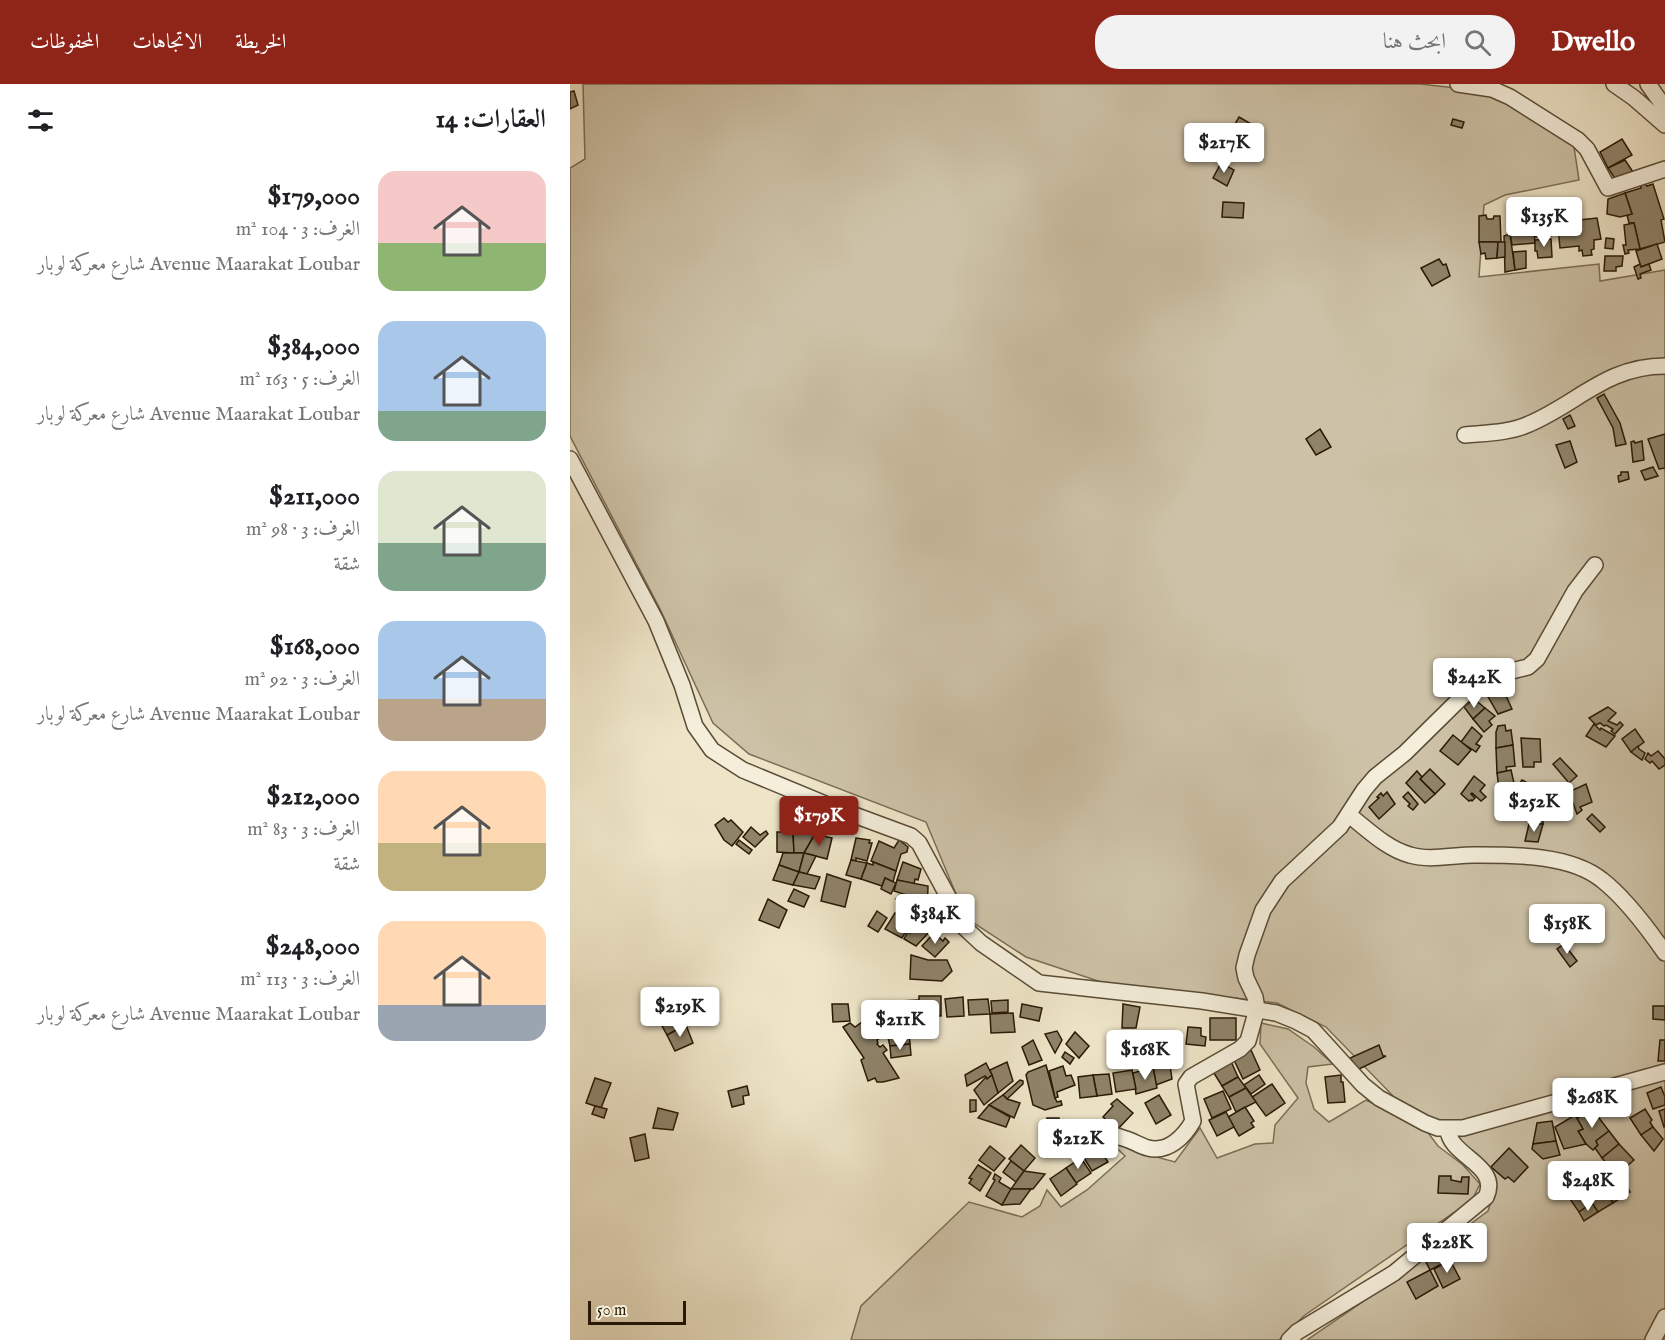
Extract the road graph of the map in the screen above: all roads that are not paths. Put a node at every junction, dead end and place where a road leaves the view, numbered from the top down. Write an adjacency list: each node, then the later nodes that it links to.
1 (1458, 84): 6 (street)
2 (1614, 84): 5 (street)
3 (1648, 84): 4 (street)
4 (1665, 108)
5 (1665, 125)
6 (1665, 169)
7 (1665, 366): 8 (street)
8 (1465, 435)
9 (570, 459): 13 (street)
10 (1595, 565): 11 (street)
11 (1348, 815): 12 (street); 13 (street)
12 (1665, 953)
13 (1257, 1010): 15 (street); 16 (street)
14 (1665, 1072): 16 (street)
15 (1089, 1130)
16 (1448, 1130): 18 (street)
17 (1665, 1317): 19 (street)
18 (1289, 1340)
19 (1653, 1340)

